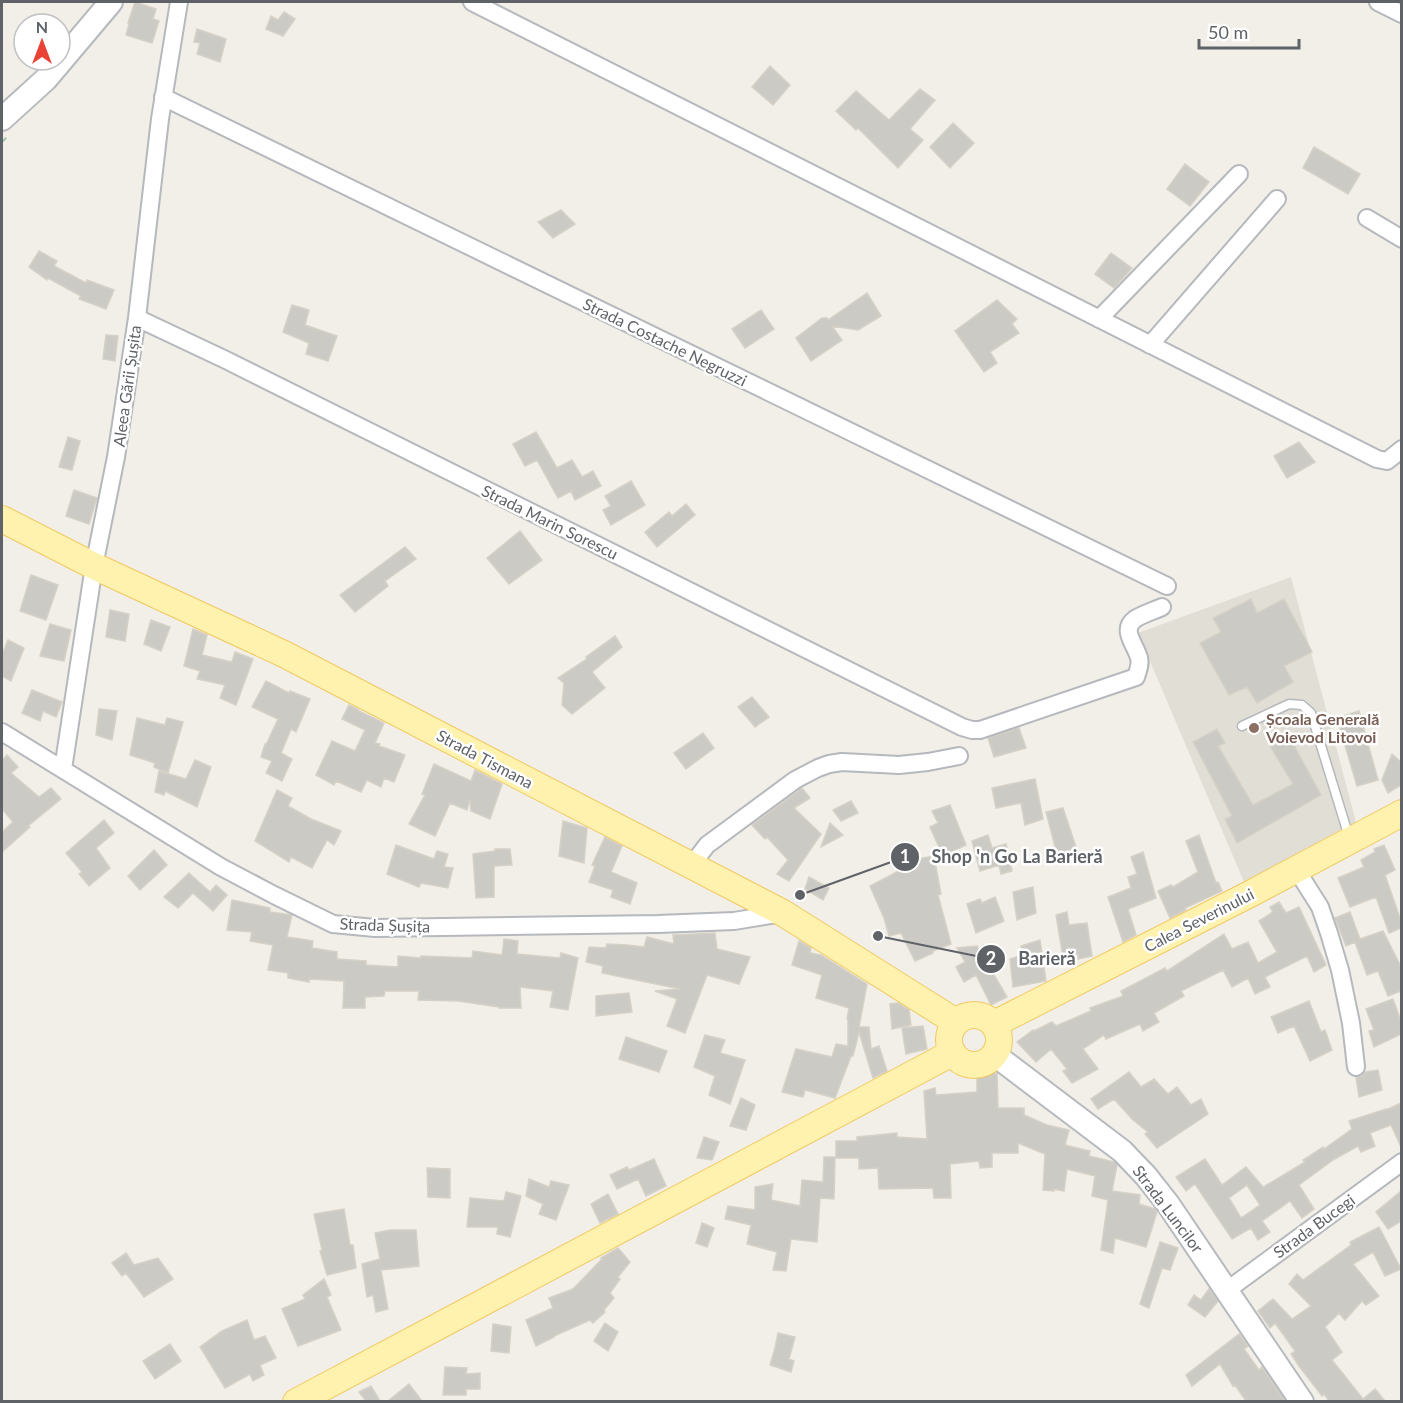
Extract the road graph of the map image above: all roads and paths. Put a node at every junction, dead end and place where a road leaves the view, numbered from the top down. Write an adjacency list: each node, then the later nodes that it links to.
1 (111, 2): 7 (main road)
2 (179, 2): 6 (street, Aleea Gării Șușita)
3 (472, 2): 13 (street)
4 (1378, 2): 5 (street)
5 (1401, 14)
6 (163, 97): 12 (street, Aleea Gării Șușita); 18 (street, Strada Costache Negruzzi)
7 (2, 119)
8 (1239, 174): 13 (street)
9 (1277, 199): 14 (street)
10 (1367, 218): 11 (street)
11 (1401, 239)
12 (137, 318): 17 (street, Aleea Gării Șușita); 19 (street, Strada Marin Sorescu)
13 (1099, 319): 14 (street)
14 (1150, 345): 15 (street)
15 (1401, 449)
16 (2, 519): 17 (main road, Strada Tismana)
17 (94, 566): 23 (street, Aleea Gării Șușita); 26 (main road, Strada Tismana)
18 (1167, 586)
19 (1161, 607)
20 (1242, 726): 25 (lane)
21 (2, 732): 23 (street, Strada Șușița)
22 (959, 756): 26 (street)
23 (63, 769): 28 (street, Strada Șușița)
24 (1401, 813): 25 (main road, Calea Severinului)
25 (1350, 841): 27 (main road, Calea Severinului)
26 (691, 866): 28 (main road, Strada Tismana)
27 (1296, 869): 30 (main road, Calea Severinului); 33 (street)
28 (783, 913): 29 (main road, Strada Tismana)
29 (956, 1022): 30 (main road); 31 (main road)
30 (994, 1024): 32 (main road)
31 (952, 1053): 32 (main road); 36 (main road)
32 (995, 1055): 35 (main road, Strada Luncilor)
33 (1356, 1067)
34 (1401, 1162): 35 (street, Strada Bucegi)
35 (1226, 1290): 37 (main road, Strada Luncilor)
36 (296, 1401)
37 (1302, 1401)

